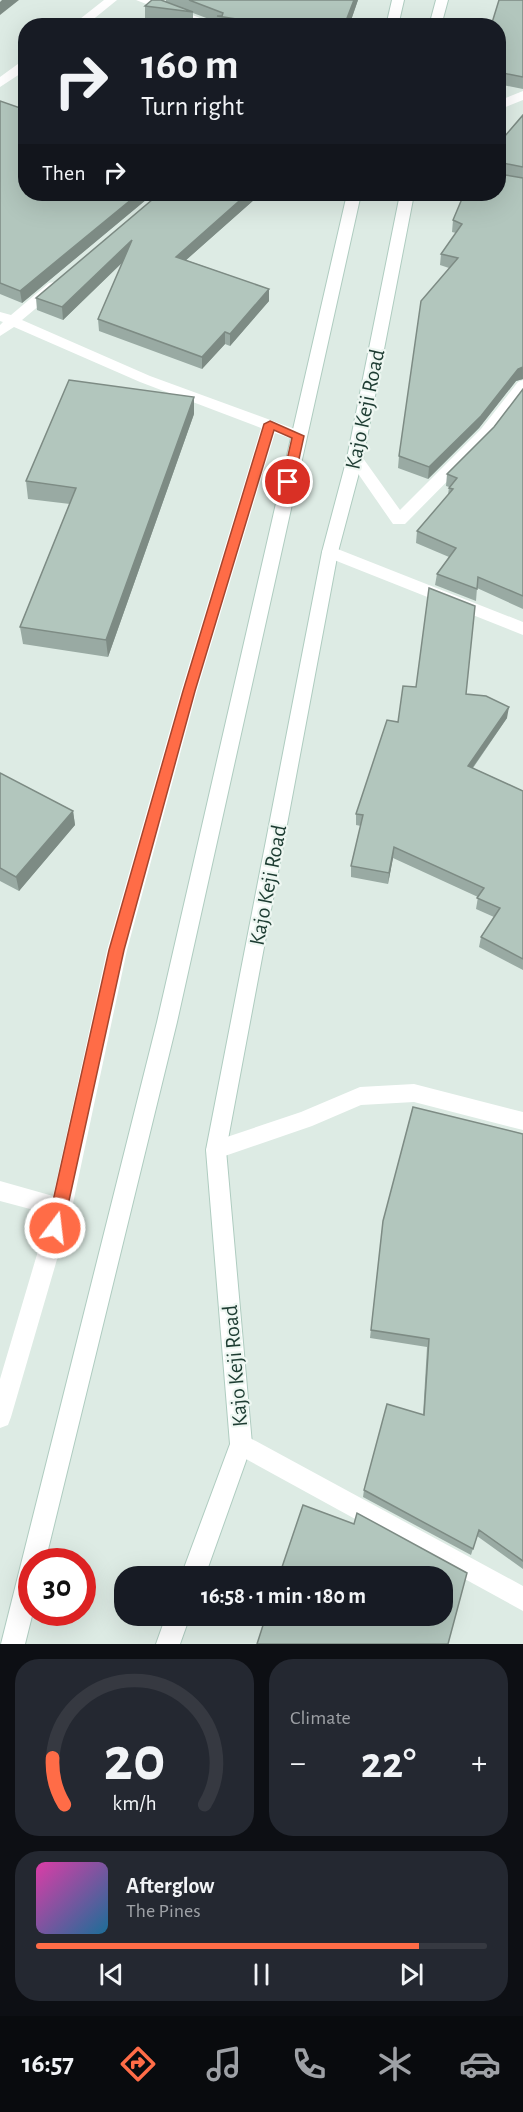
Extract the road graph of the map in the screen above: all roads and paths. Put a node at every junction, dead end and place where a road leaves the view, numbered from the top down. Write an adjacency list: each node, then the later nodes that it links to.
1 (111, 0): 5 (main road)
2 (142, 0): 6 (main road)
3 (398, 0): 7 (main road)
4 (442, 0): 8 (main road)
5 (87, 18)
6 (193, 18)
7 (394, 18)
8 (437, 18)
9 (18, 70): 10 (main road)
10 (0, 83)
11 (523, 95): 12 (main road)
12 (506, 102)
13 (352, 201): 20 (main road)
14 (406, 201): 21 (main road, Kajo Keji Road)
15 (66, 276): 16 (main road)
16 (7, 319): 17 (main road); 19 (main road)
17 (0, 332)
18 (523, 385): 21 (main road)
19 (270, 424): 20 (main road); 27 (main road)
20 (298, 436): 30 (main road)
21 (355, 458): 22 (main road, Kajo Keji Road)
22 (330, 552): 23 (main road); 25 (main road, Kajo Keji Road)
23 (523, 629)
24 (523, 1120): 25 (main road)
25 (216, 1150): 29 (main road, Kajo Keji Road)
26 (0, 1191): 27 (main road)
27 (61, 1208): 28 (main road)
28 (0, 1417)
29 (241, 1444): 31 (main road, Kajo Keji Road); 32 (main road)
30 (36, 1548)
31 (197, 1566)
32 (523, 1599)
33 (18, 1624): 35 (main road)
34 (174, 1626): 36 (main road)
35 (13, 1644)
36 (168, 1644)

